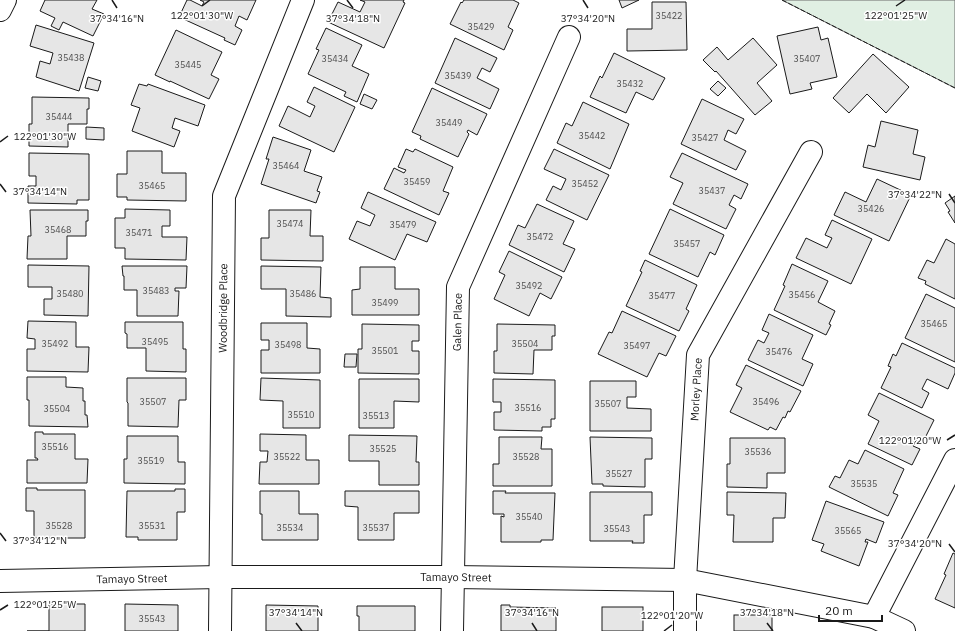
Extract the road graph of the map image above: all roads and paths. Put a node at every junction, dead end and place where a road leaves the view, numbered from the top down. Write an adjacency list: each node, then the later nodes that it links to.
1 (5, 0): 3 (street)
2 (303, 0): 7 (street, Woodbridge Place)
3 (0, 10)
4 (569, 37): 8 (street, Galen Place)
5 (811, 152): 9 (street, Morley Place)
6 (955, 460): 11 (street)
7 (221, 577): 8 (street, Tamayo Street); 10 (street, Tamayo Street); 12 (street, Woodbridge Place)
8 (452, 578): 9 (street, Tamayo Street); 13 (street, Galen Place)
9 (685, 580): 11 (street, Tamayo Street); 14 (street, Morley Place)
10 (0, 581)
11 (874, 617): 15 (street, Tamayo Street)
12 (220, 631)
13 (452, 631)
14 (685, 631)
15 (904, 631)

